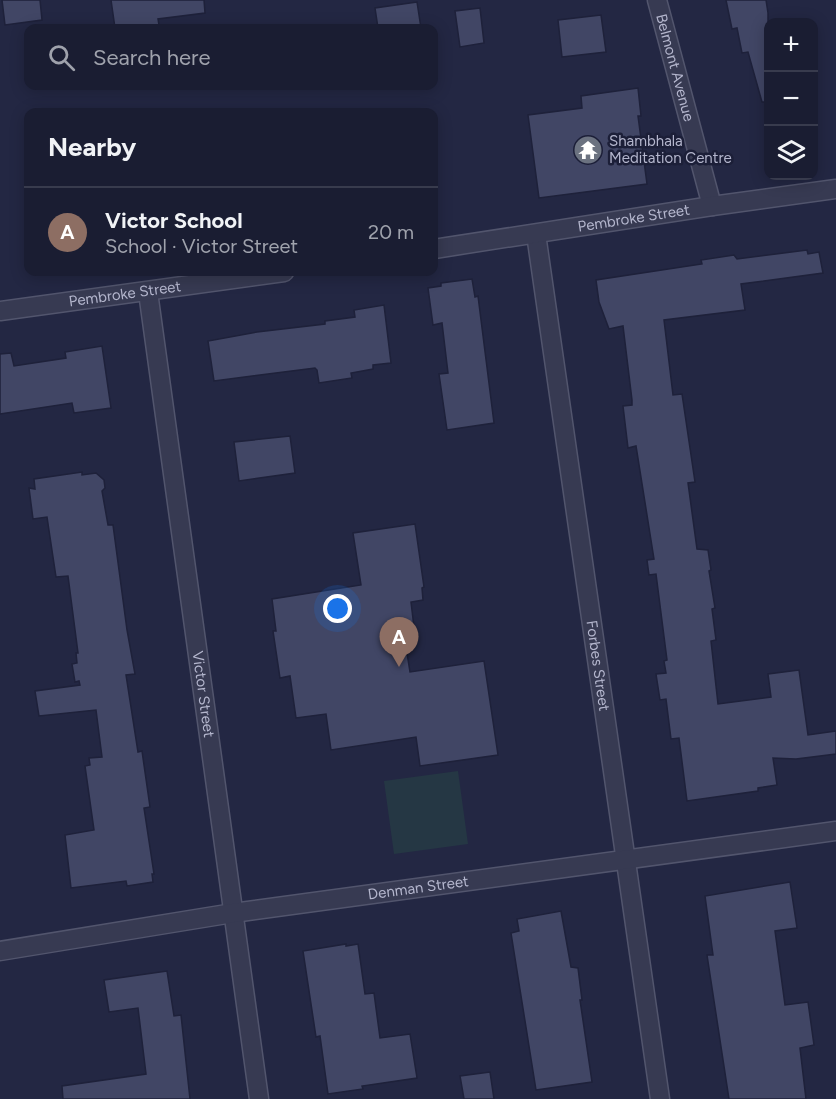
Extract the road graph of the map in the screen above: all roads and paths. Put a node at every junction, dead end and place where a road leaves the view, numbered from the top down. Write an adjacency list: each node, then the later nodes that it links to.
1 (657, 0): 3 (street, Belmont Avenue)
2 (836, 189): 3 (street, Pembroke Street)
3 (712, 206): 4 (street, Pembroke Street)
4 (536, 234): 5 (street, Pembroke Street); 10 (street, Forbes Street)
5 (438, 248)
6 (257, 276): 7 (street, Pembroke Street)
7 (148, 292): 8 (street, Pembroke Street); 11 (street, Victor Street)
8 (0, 311)
9 (836, 831): 10 (street, Denman Street)
10 (627, 860): 11 (street, Denman Street); 14 (street, Forbes Street)
11 (233, 913): 12 (street, Denman Street); 13 (street, Victor Street)
12 (0, 951)
13 (259, 1099)
14 (660, 1099)

